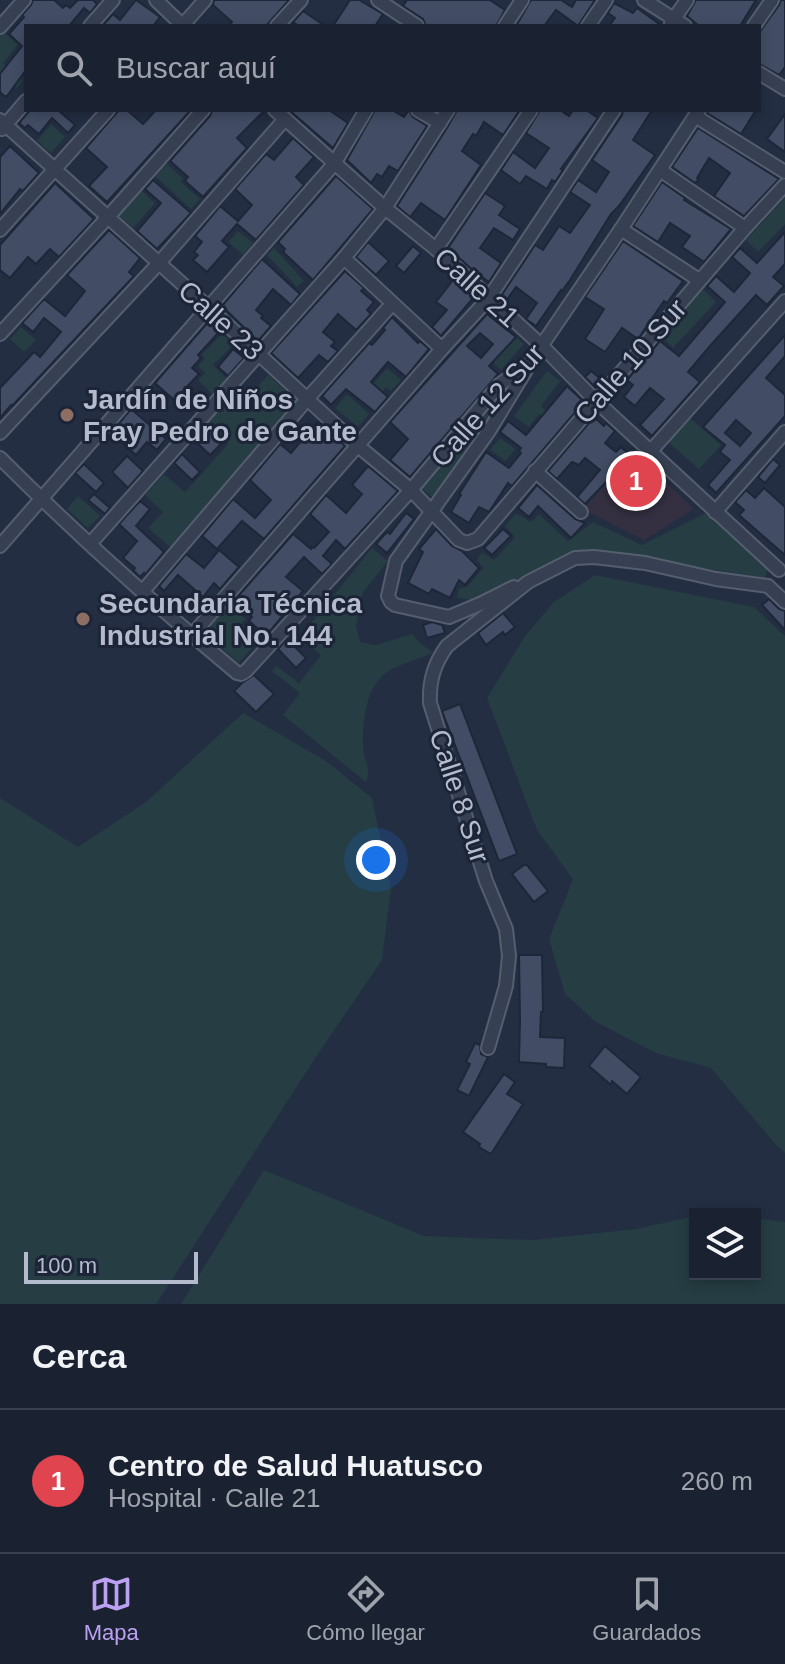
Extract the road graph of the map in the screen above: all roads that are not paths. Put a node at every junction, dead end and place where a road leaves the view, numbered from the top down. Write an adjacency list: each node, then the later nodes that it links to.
1 (24, 0): 21 (street)
2 (113, 0): 12 (street)
3 (156, 0): 13 (street)
4 (205, 0): 14 (street)
5 (301, 0): 15 (street)
6 (378, 0): 16 (street)
7 (606, 0): 18 (street)
8 (644, 0): 19 (street)
9 (687, 0): 19 (street)
10 (772, 0): 20 (street)
11 (516, 2): 17 (street)
12 (92, 24)
13 (180, 24)
14 (184, 24)
15 (282, 24)
16 (414, 24)
17 (506, 24)
18 (589, 24)
19 (676, 24)
20 (755, 24)
21 (0, 27)
22 (761, 74): 23 (street)
23 (785, 89)
24 (24, 103): 35 (street)
25 (106, 112): 37 (street)
26 (201, 112): 42 (street)
27 (365, 112): 36 (street)
28 (421, 112): 34 (street)
29 (447, 112): 34 (street)
30 (530, 112): 46 (street)
31 (613, 112): 50 (street)
32 (697, 113): 38 (street, Calle 12 Sur); 39 (street)
33 (280, 115): 36 (street, Calle 21); 48 (street)
34 (440, 123): 41 (street)
35 (2, 125): 37 (street, Calle 23)
36 (334, 164): 41 (street, Calle 21); 53 (street)
37 (55, 170): 42 (street, Calle 23); 45 (street)
38 (660, 170): 43 (street); 44 (street, Calle 12 Sur)
39 (785, 172)
40 (785, 185): 43 (street, Calle 10 Sur)
41 (385, 208): 46 (street, Calle 21); 47 (street)
42 (108, 217): 48 (street, Calle 23); 54 (street)
43 (745, 228): 49 (street, Calle 10 Sur)
44 (621, 229): 49 (street); 55 (street, Calle 12 Sur)
45 (0, 230)
46 (436, 249): 50 (street, Calle 21)
47 (344, 258): 52 (street); 57 (street)
48 (159, 263): 53 (street, Calle 23); 62 (street)
49 (699, 280): 60 (street, Calle 10 Sur)
50 (489, 298): 55 (street, Calle 21); 56 (street)
51 (785, 301): 64 (street)
52 (392, 304): 56 (street); 59 (street)
53 (209, 308): 57 (street, Calle 23); 68 (street)
54 (0, 334)
55 (542, 346): 58 (street, Calle 12 Sur); 60 (street, Calle 21)
56 (442, 349): 63 (street)
57 (258, 354): 59 (street, Calle 23); 73 (street)
58 (529, 364): 67 (street, Calle 12 Sur); 69 (street, Calle 8 Sur)
59 (308, 398): 63 (street, Calle 23); 78 (street)
60 (595, 400): 64 (street, Calle 21); 66 (street, Calle 10 Sur)
61 (785, 432): 71 (street)
62 (0, 433)
63 (357, 445): 67 (street, Calle 23); 80 (street)
64 (650, 452): 71 (street, Calle 21)
65 (0, 458): 68 (street)
66 (535, 471): 70 (street); 72 (street, Calle 10 Sur)
67 (411, 490): 69 (street, Calle 23); 80 (street, Calle 12 Sur)
68 (42, 500): 73 (street); 74 (street)
69 (432, 510): 72 (street, Calle 23); 76 (street, Calle 8 Sur)
70 (581, 512)
71 (715, 512): 75 (street, Calle 21)
72 (478, 539)
73 (90, 544): 78 (street)
74 (0, 546)
75 (782, 567): 77 (street)
76 (528, 582): 77 (street, Calle 8 Sur); 81 (street, Calle 8 Sur)
77 (768, 586): 79 (street)
78 (143, 591): 80 (street)
79 (785, 602)
80 (192, 635)
81 (488, 1048)

